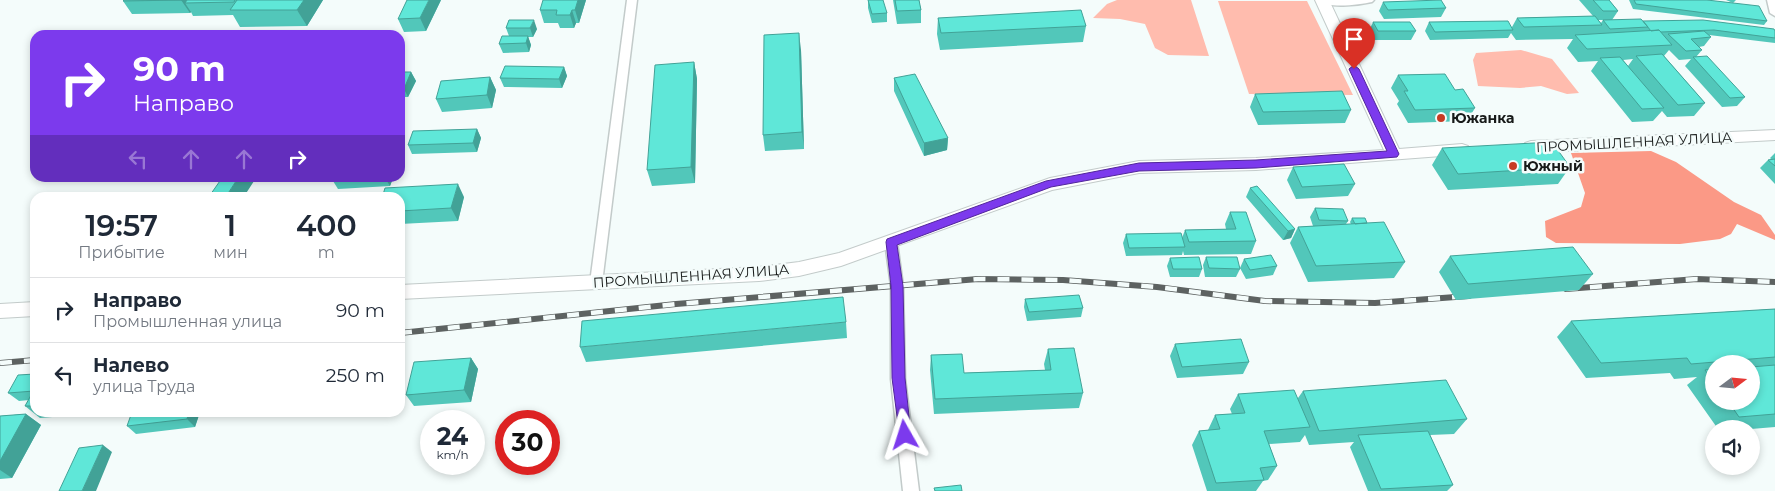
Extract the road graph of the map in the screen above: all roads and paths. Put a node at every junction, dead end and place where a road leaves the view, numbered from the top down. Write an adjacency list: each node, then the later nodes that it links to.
1 (632, 0): 11 (street)
2 (1322, 0): 3 (street); 9 (main road)
3 (1369, 0)
4 (1772, 0): 5 (street)
5 (1775, 13)
6 (1775, 135): 7 (main road, ПРОМЫШЛЕННАЯ УЛИЦА)
7 (1512, 148)
8 (1482, 149): 9 (main road, ПРОМЫШЛЕННАЯ УЛИЦА)
9 (1394, 154): 10 (main road, ПРОМЫШЛЕННАЯ УЛИЦА)
10 (891, 242): 11 (main road, ПРОМЫШЛЕННАЯ УЛИЦА); 15 (street)
11 (596, 283): 12 (main road, ПРОМЫШЛЕННАЯ УЛИЦА)
12 (405, 292)
13 (30, 309): 14 (main road)
14 (0, 310)
15 (911, 491)

